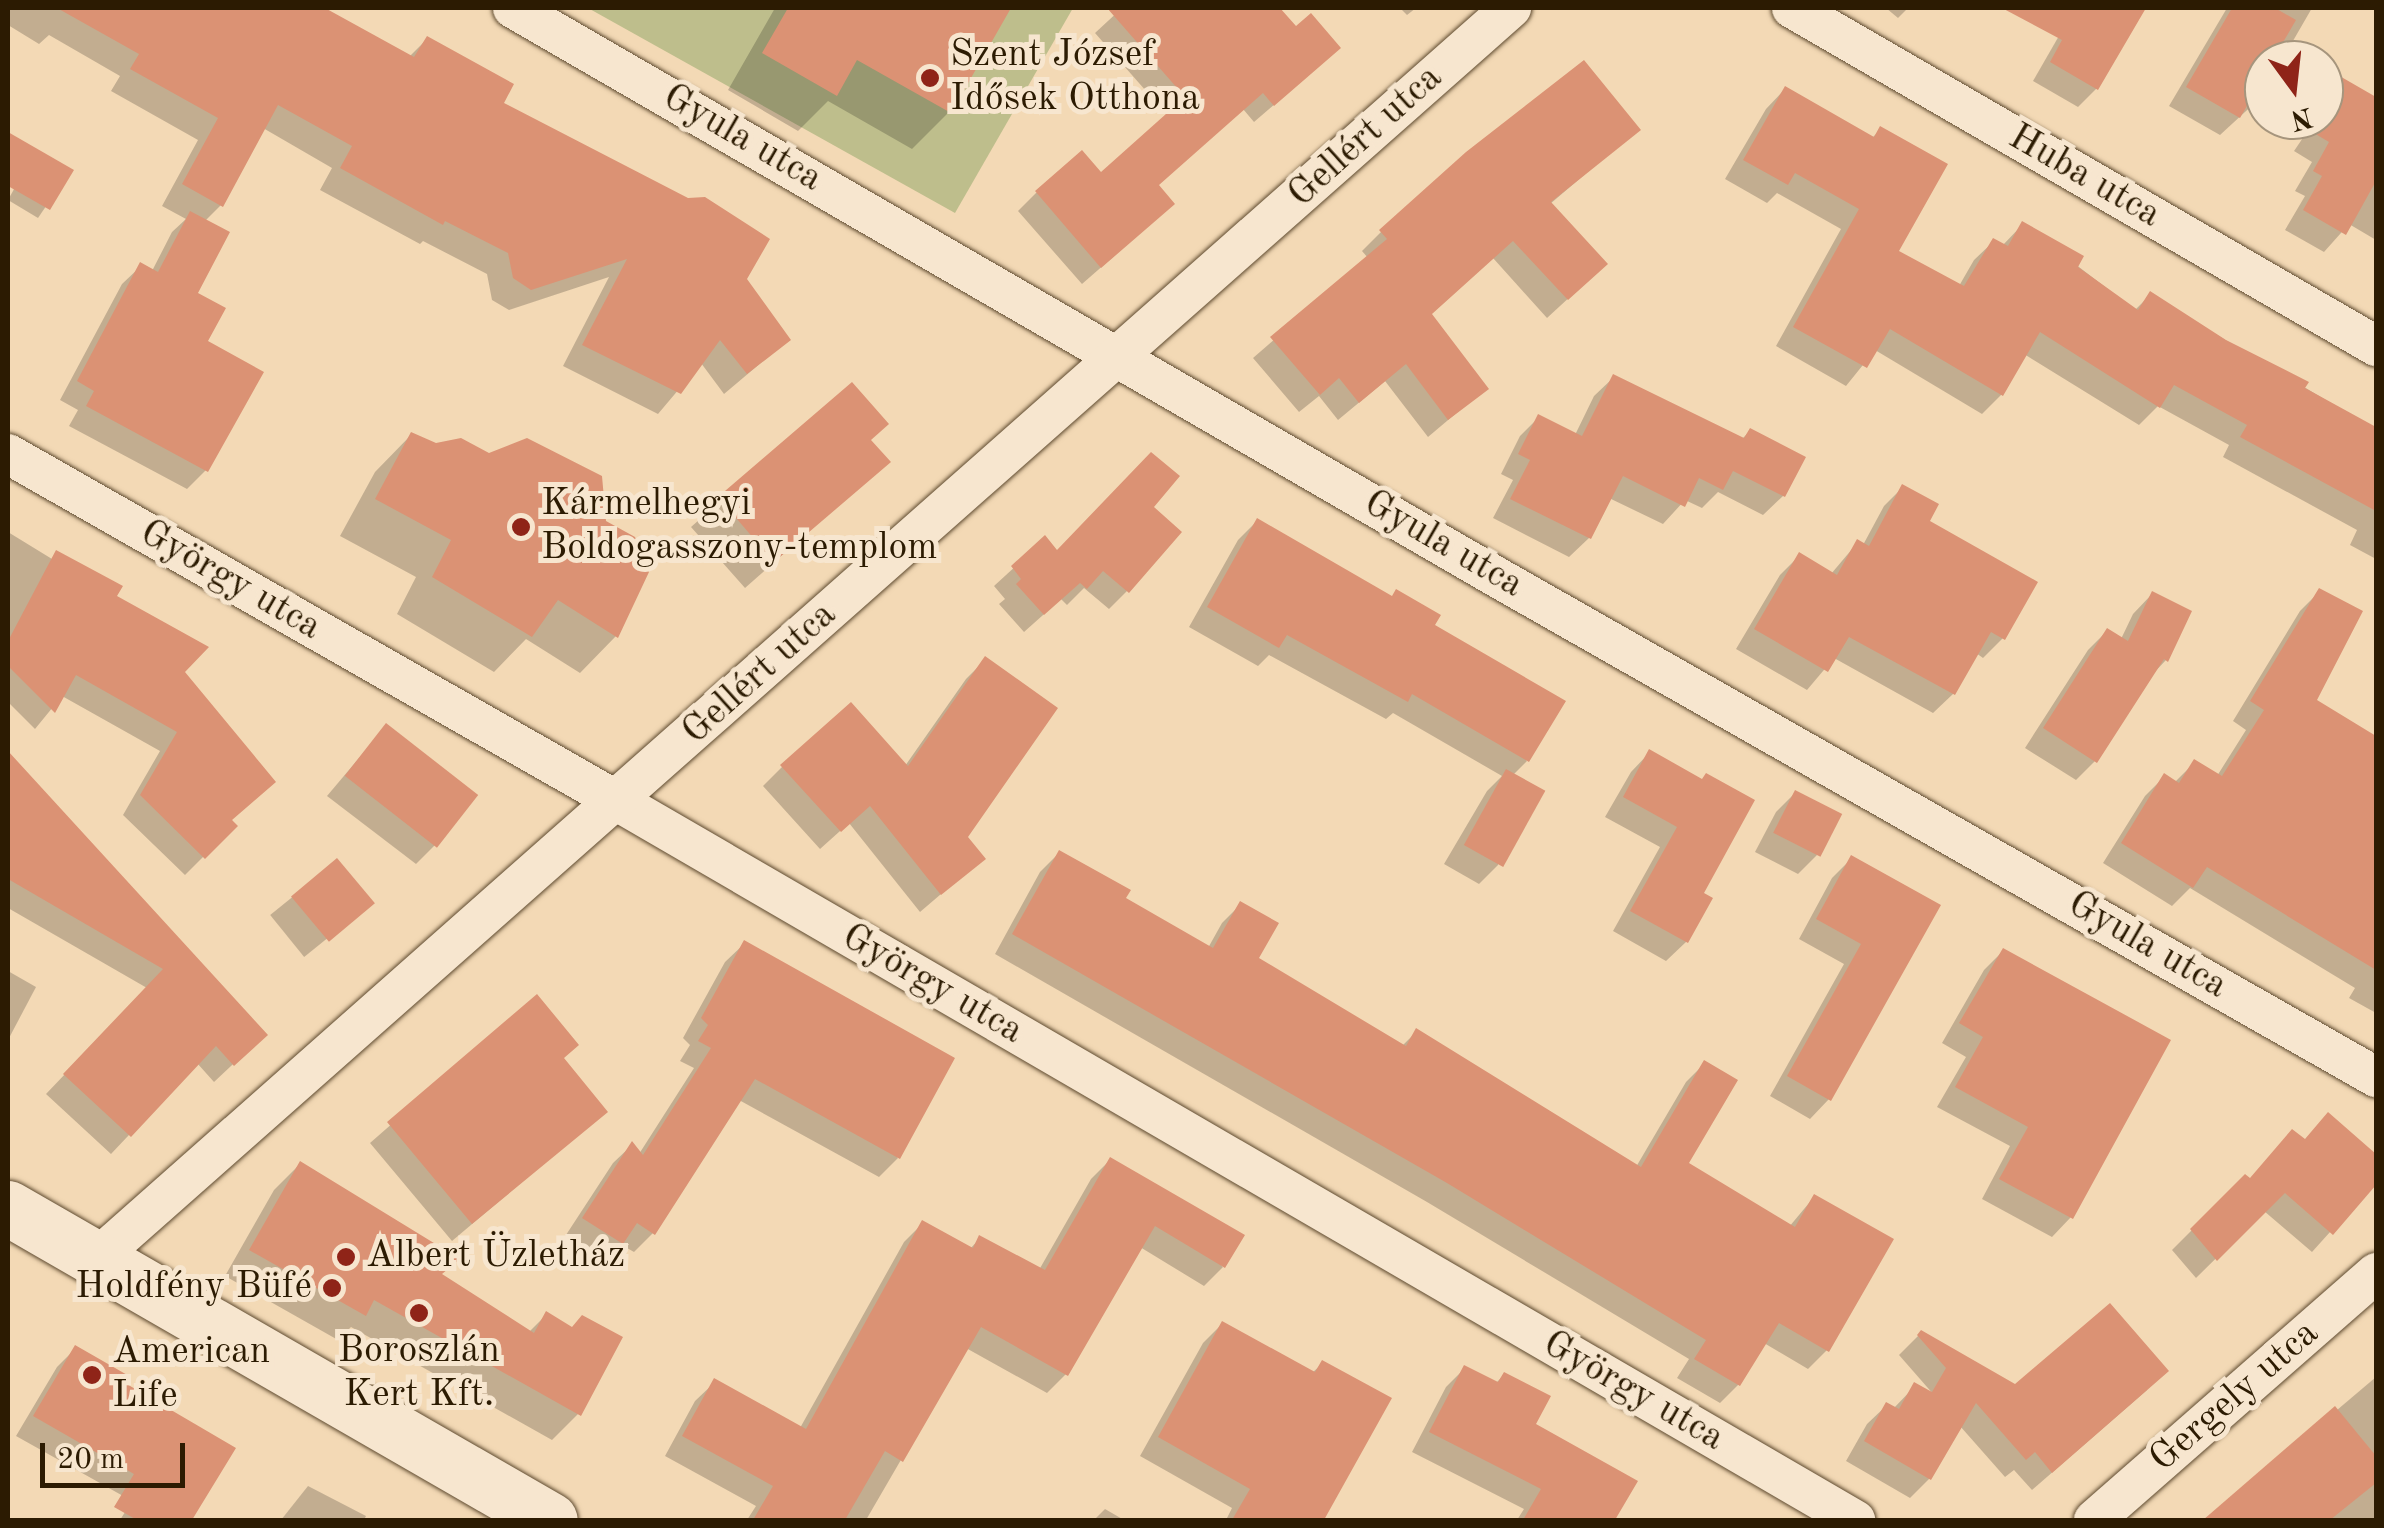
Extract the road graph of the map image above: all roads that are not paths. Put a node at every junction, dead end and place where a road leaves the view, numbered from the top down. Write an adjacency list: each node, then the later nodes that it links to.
1 (512, 8): 5 (street, Gyula utca)
2 (1511, 8): 5 (street, Gellért utca)
3 (1792, 8): 4 (street, Huba utca)
4 (2376, 346)
5 (1119, 355): 7 (street, Gellért utca); 8 (street, Gyula utca)
6 (8, 454): 7 (street, György utca)
7 (617, 801): 10 (street, Gellért utca); 13 (street, György utca)
8 (2376, 1077)
9 (8, 1208): 10 (main road)
10 (96, 1259): 12 (main road)
11 (2376, 1274): 14 (street, Gergely utca)
12 (550, 1520)
13 (1855, 1520)
14 (2094, 1520)

